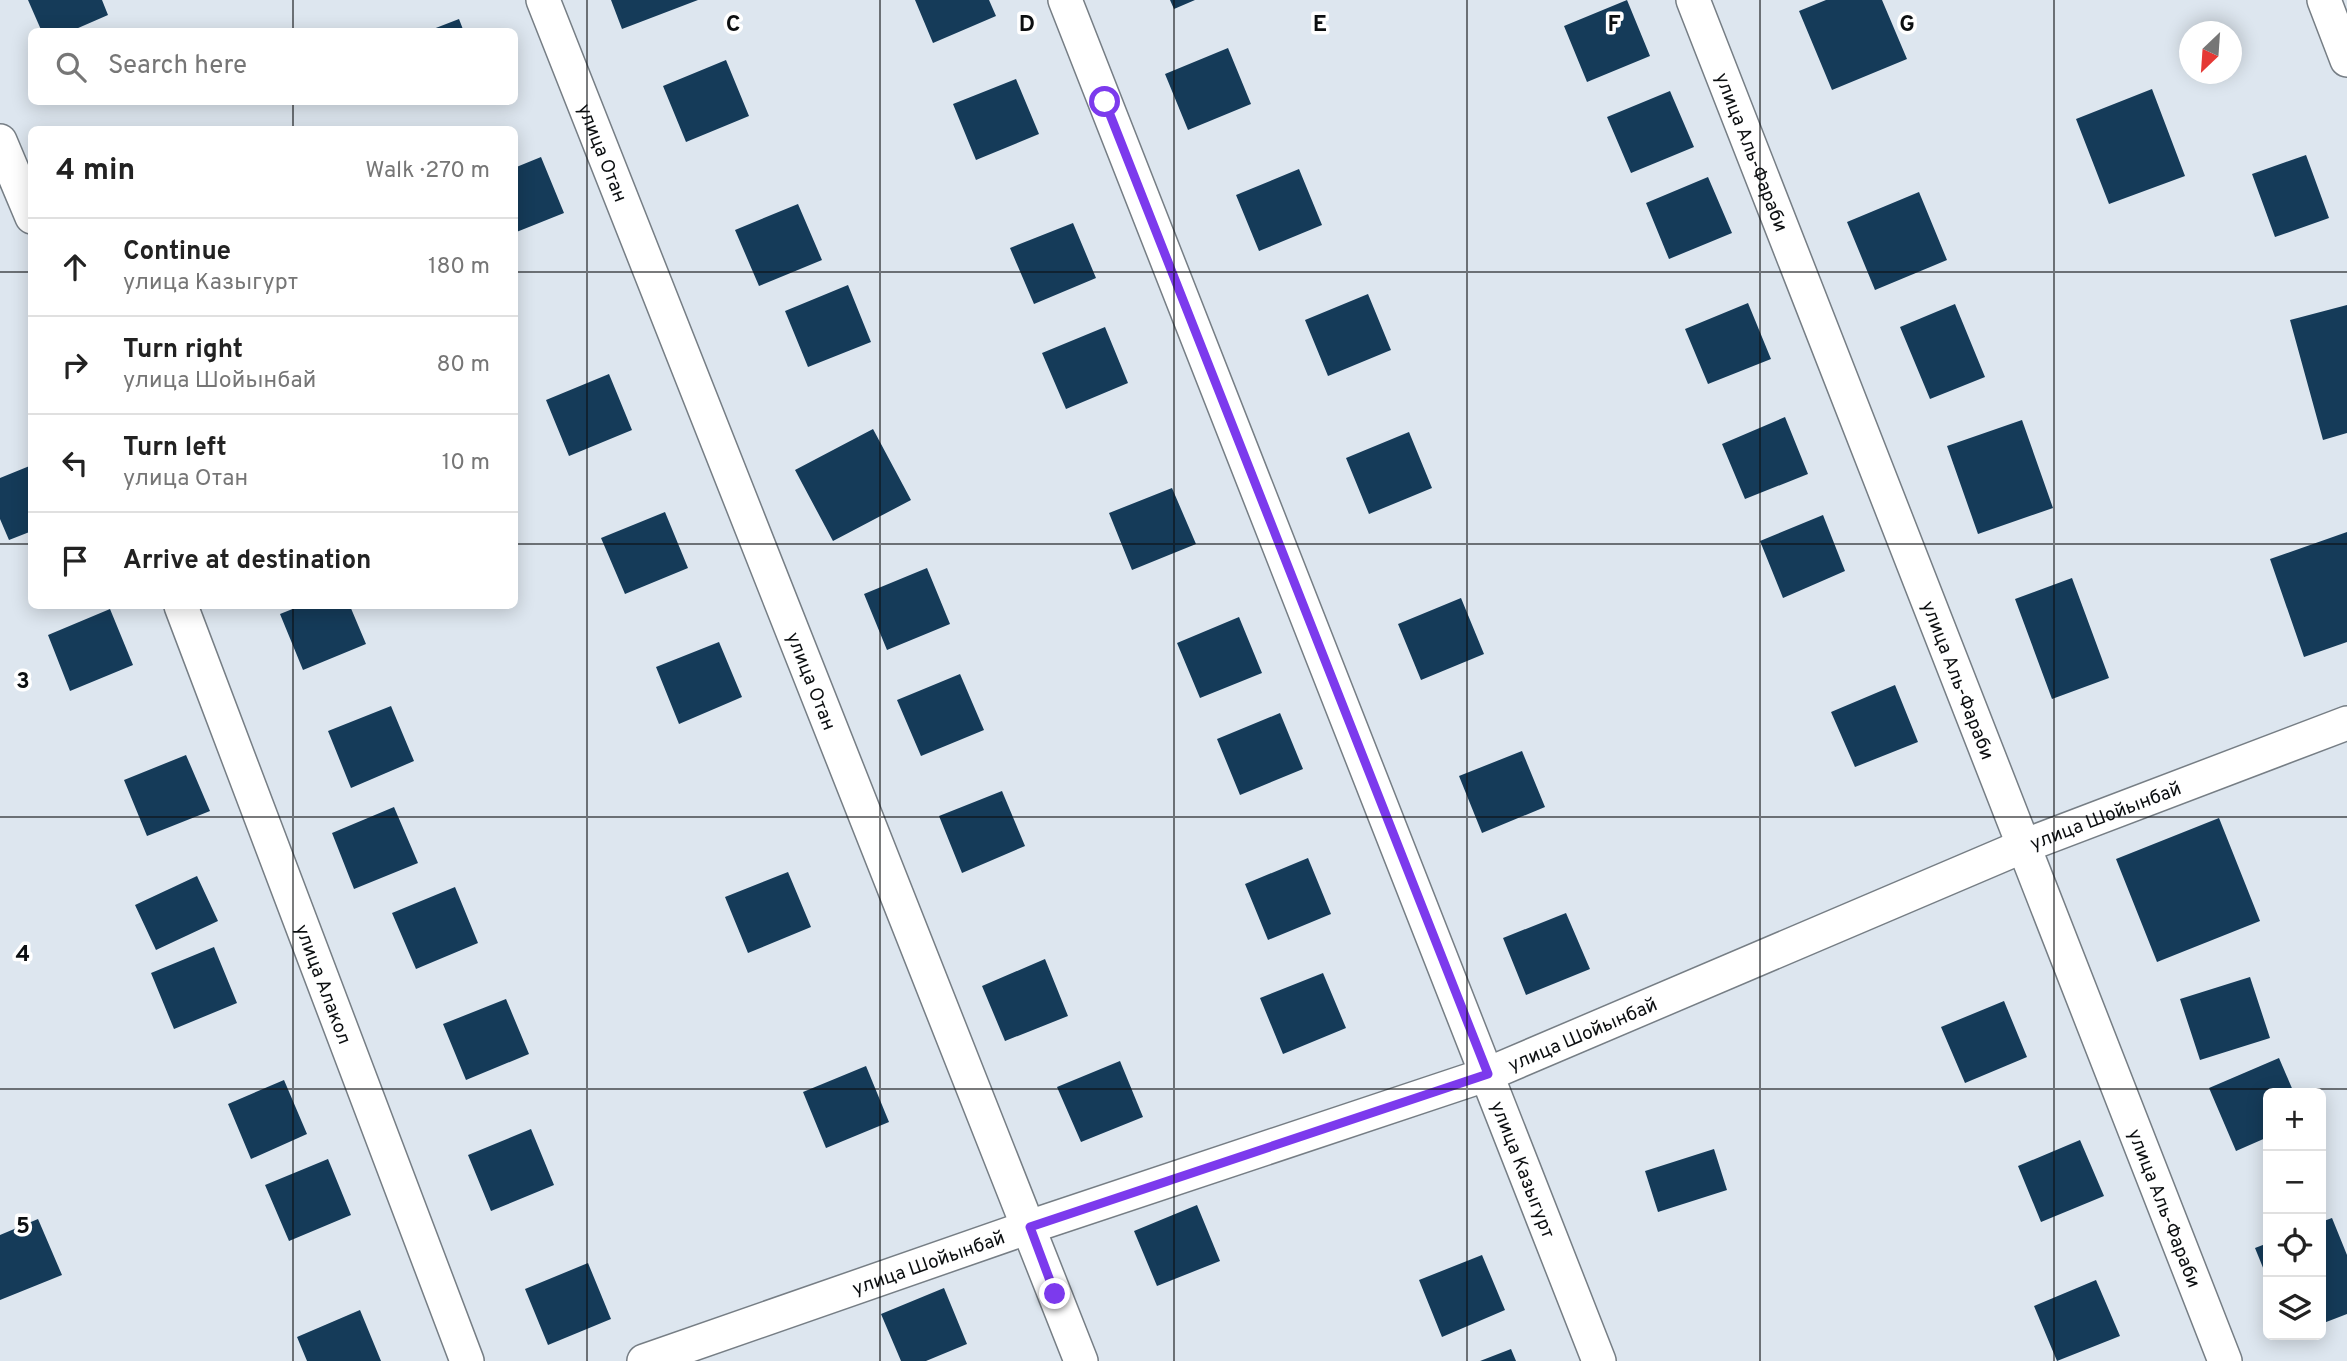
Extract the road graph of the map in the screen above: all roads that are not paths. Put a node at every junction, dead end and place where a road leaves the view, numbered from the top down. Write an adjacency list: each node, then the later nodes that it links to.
1 (542, 0): 12 (street, улица Отан)
2 (1065, 0): 11 (street, улица Казыгурт)
3 (1693, 0): 10 (street, улица Аль-Фараби)
4 (2324, 0): 5 (street)
5 (2347, 60)
6 (0, 141): 7 (street)
7 (28, 208)
8 (182, 609): 13 (street, улица Алакол)
9 (2347, 723): 10 (street, улица Шойынбай)
10 (2021, 847): 11 (street, улица Шойынбай); 17 (street, улица Аль-Фараби)
11 (1488, 1074): 12 (street, улица Шойынбай); 16 (street, улица Казыгурт)
12 (1030, 1227): 14 (street, улица Шойынбай); 15 (street, улица Отан)
13 (467, 1361)
14 (644, 1361)
15 (1081, 1361)
16 (1599, 1361)
17 (2225, 1361)

